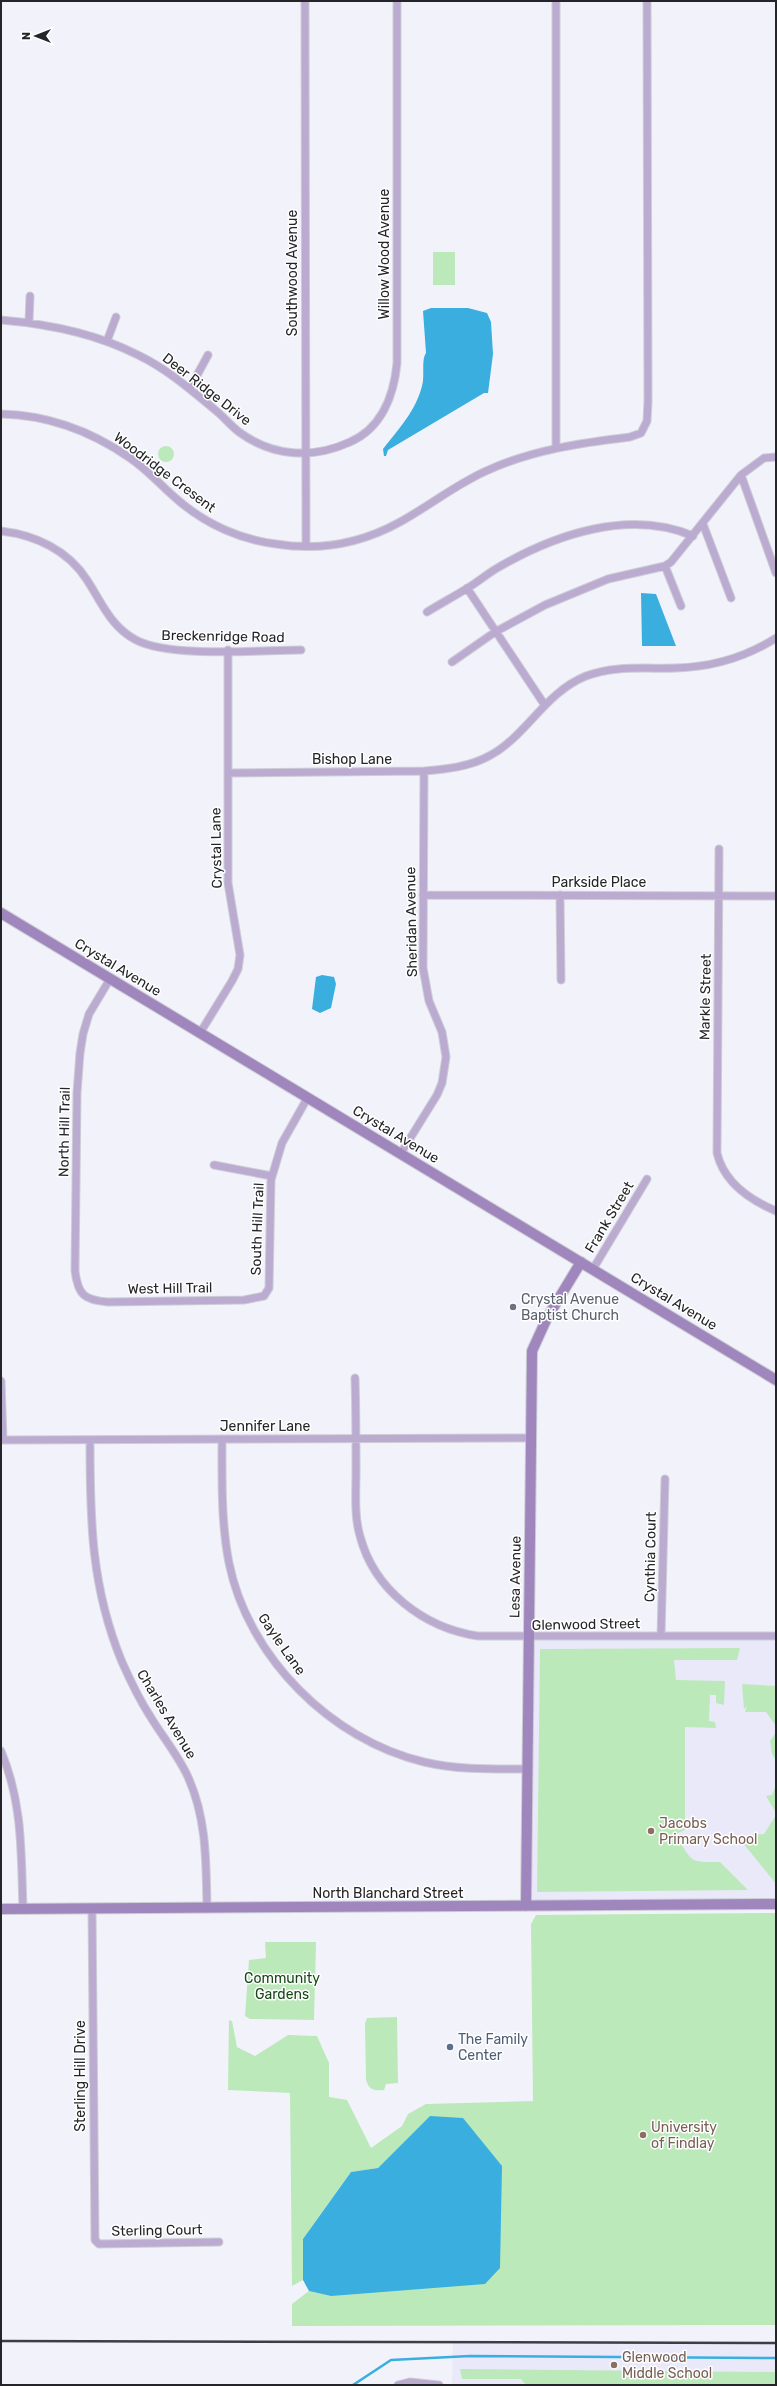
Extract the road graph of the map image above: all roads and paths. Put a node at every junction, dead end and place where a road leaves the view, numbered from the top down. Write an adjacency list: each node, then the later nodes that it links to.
1 (305, 1): 14 (street, Southwood Avenue)
2 (397, 1): 14 (street, Willow Wood Avenue)
3 (556, 1): 13 (street)
4 (647, 1): 13 (street, Woodridge Cresent)
5 (30, 296): 8 (street)
6 (116, 317): 9 (street)
7 (1, 320): 8 (street, Deer Ridge Drive)
8 (29, 322): 9 (street, Deer Ridge Drive)
9 (107, 341): 11 (street, Deer Ridge Drive)
10 (208, 355): 11 (street)
11 (190, 388): 14 (street, Deer Ridge Drive)
12 (1, 414): 20 (street, Woodridge Cresent)
13 (556, 448): 20 (street, Woodridge Cresent)
14 (305, 454): 20 (street, Southwood Avenue)
15 (776, 457): 16 (street)
16 (741, 475): 17 (street); 22 (street)
17 (703, 524): 19 (street); 24 (street)
18 (1, 532): 29 (street, Breckenridge Road)
19 (693, 536): 21 (street); 23 (street)
20 (306, 546)
21 (665, 566): 25 (street); 27 (street)
22 (776, 573)
23 (467, 588): 26 (street); 27 (street)
24 (731, 598)
25 (681, 606)
26 (427, 612)
27 (495, 632): 31 (street); 32 (street)
28 (776, 638): 32 (street, Bishop Lane)
29 (228, 650): 30 (street, Breckenridge Road); 34 (street, Crystal Lane)
30 (301, 650)
31 (452, 662)
32 (544, 704): 33 (street, Bishop Lane)
33 (424, 771): 34 (street, Bishop Lane); 36 (street, Sheridan Avenue)
34 (228, 774): 43 (street, Crystal Lane)
35 (719, 849): 38 (street, Markle Street)
36 (422, 895): 37 (street, Parkside Place); 45 (street, Sheridan Avenue)
37 (560, 895): 38 (street, Parkside Place); 42 (street)
38 (718, 896): 39 (street, Parkside Place); 49 (street, Markle Street)
39 (776, 896)
40 (1, 914): 41 (street, Crystal Avenue)
41 (110, 979): 43 (street, Crystal Avenue); 52 (street, North Hill Trail)
42 (561, 980)
43 (200, 1033): 44 (street, Crystal Avenue)
44 (308, 1097): 45 (street, Crystal Avenue); 47 (street, South Hill Trail)
45 (401, 1153): 50 (street, Crystal Avenue)
46 (214, 1166): 47 (street)
47 (272, 1176): 53 (street, South Hill Trail)
48 (647, 1179): 51 (street, Frank Street)
49 (776, 1212)
50 (581, 1262): 51 (street, Crystal Avenue); 58 (street, Lesa Avenue)
51 (593, 1269): 55 (street, Crystal Avenue)
52 (80, 1291): 53 (street, West Hill Trail)
53 (264, 1296)
54 (355, 1378): 57 (street, Glenwood Street)
55 (776, 1380)
56 (1, 1382): 60 (street)
57 (356, 1438): 58 (street, Jennifer Lane); 59 (street, Jennifer Lane); 65 (street, Glenwood Street)
58 (530, 1438): 65 (street, Lesa Avenue)
59 (222, 1439): 61 (street, Jennifer Lane); 67 (street, Gayle Lane)
60 (2, 1440): 61 (street, Jennifer Lane)
61 (90, 1440): 71 (street, Charles Avenue)
62 (665, 1479): 63 (street, Cynthia Court)
63 (661, 1636): 64 (street, Glenwood Street); 65 (street, Glenwood Street)
64 (776, 1636)
65 (528, 1637): 67 (street, Lesa Avenue)
66 (1, 1751): 73 (street)
67 (526, 1769): 69 (street, Lesa Avenue)
68 (776, 1904): 69 (street, North Blanchard Street)
69 (526, 1906): 71 (street, North Blanchard Street)
70 (92, 1908): 71 (street, North Blanchard Street); 73 (street, North Blanchard Street); 75 (street, Sterling Hill Drive)
71 (207, 1908)
72 (1, 1909): 73 (street, North Blanchard Street)
73 (23, 1909)
74 (219, 2242): 75 (street, Sterling Court)
75 (96, 2243)
76 (398, 2385): 77 (street)
77 (439, 2385)

